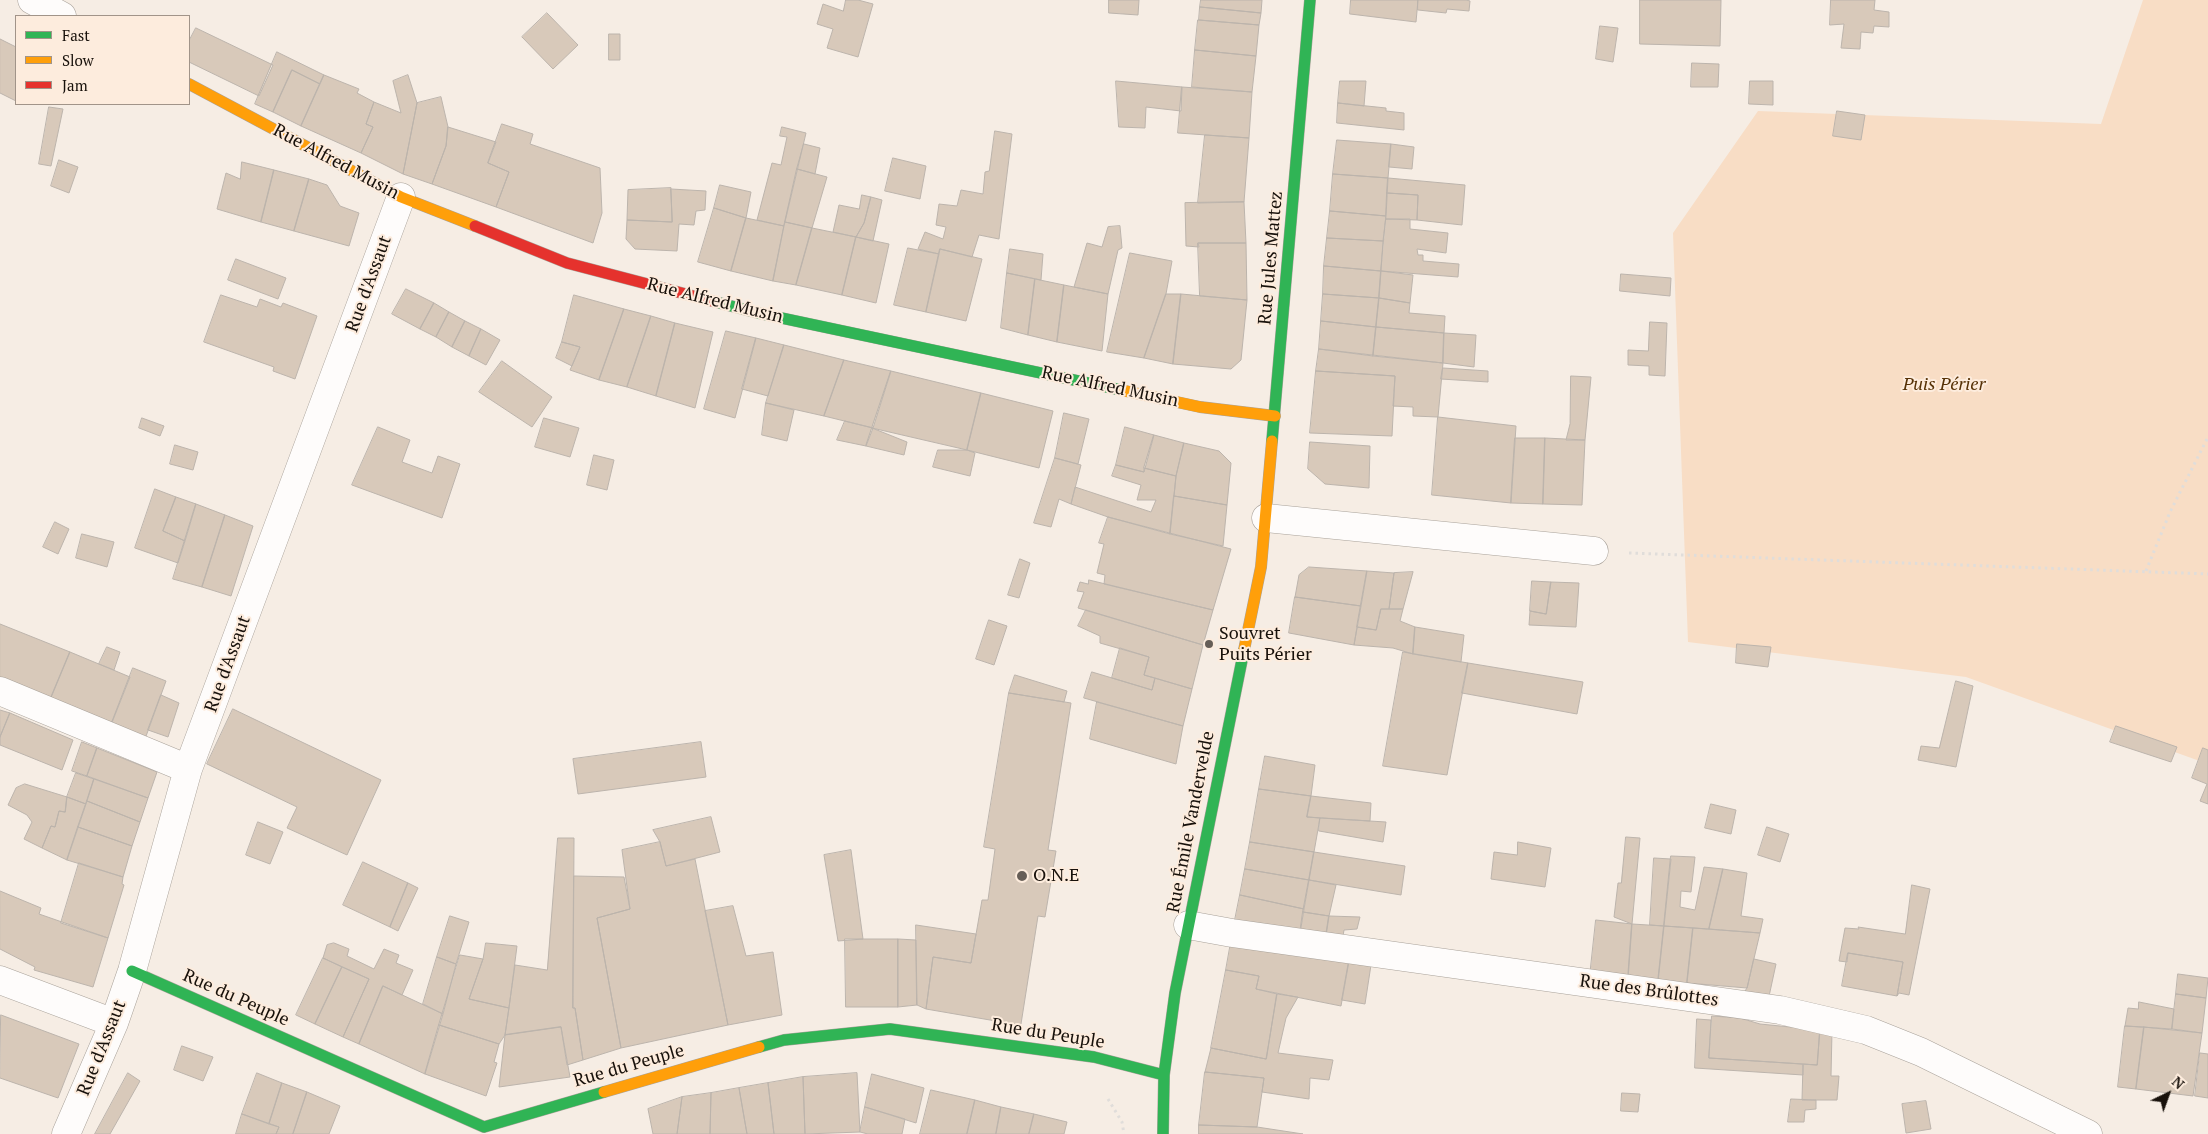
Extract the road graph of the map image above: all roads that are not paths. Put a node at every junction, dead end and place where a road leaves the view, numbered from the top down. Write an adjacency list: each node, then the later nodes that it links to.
1 (32, 0): 3 (street)
2 (1310, 0): 6 (street, Rue Jules Mattez)
3 (60, 15)
4 (190, 85): 5 (street, Rue Alfred Musin)
5 (401, 197): 6 (street, Rue Alfred Musin); 10 (street, Rue d'Assaut)
6 (1275, 416): 7 (street, Rue Jules Mattez)
7 (1266, 518): 8 (street); 11 (street, Rue Émile Vandervelde)
8 (1594, 551)
9 (0, 691): 10 (street)
10 (188, 769): 12 (street, Rue d'Assaut)
11 (1188, 925): 15 (street, Rue Émile Vandervelde); 18 (street, Rue des Brûlottes)
12 (132, 971): 14 (street, Rue d'Assaut); 15 (street, Rue du Peuple)
13 (0, 980): 14 (street)
14 (114, 1023): 16 (street, Rue d'Assaut)
15 (1164, 1075): 17 (street, Rue Émile Vandervelde)
16 (66, 1134)
17 (1164, 1134)
18 (2088, 1134)

